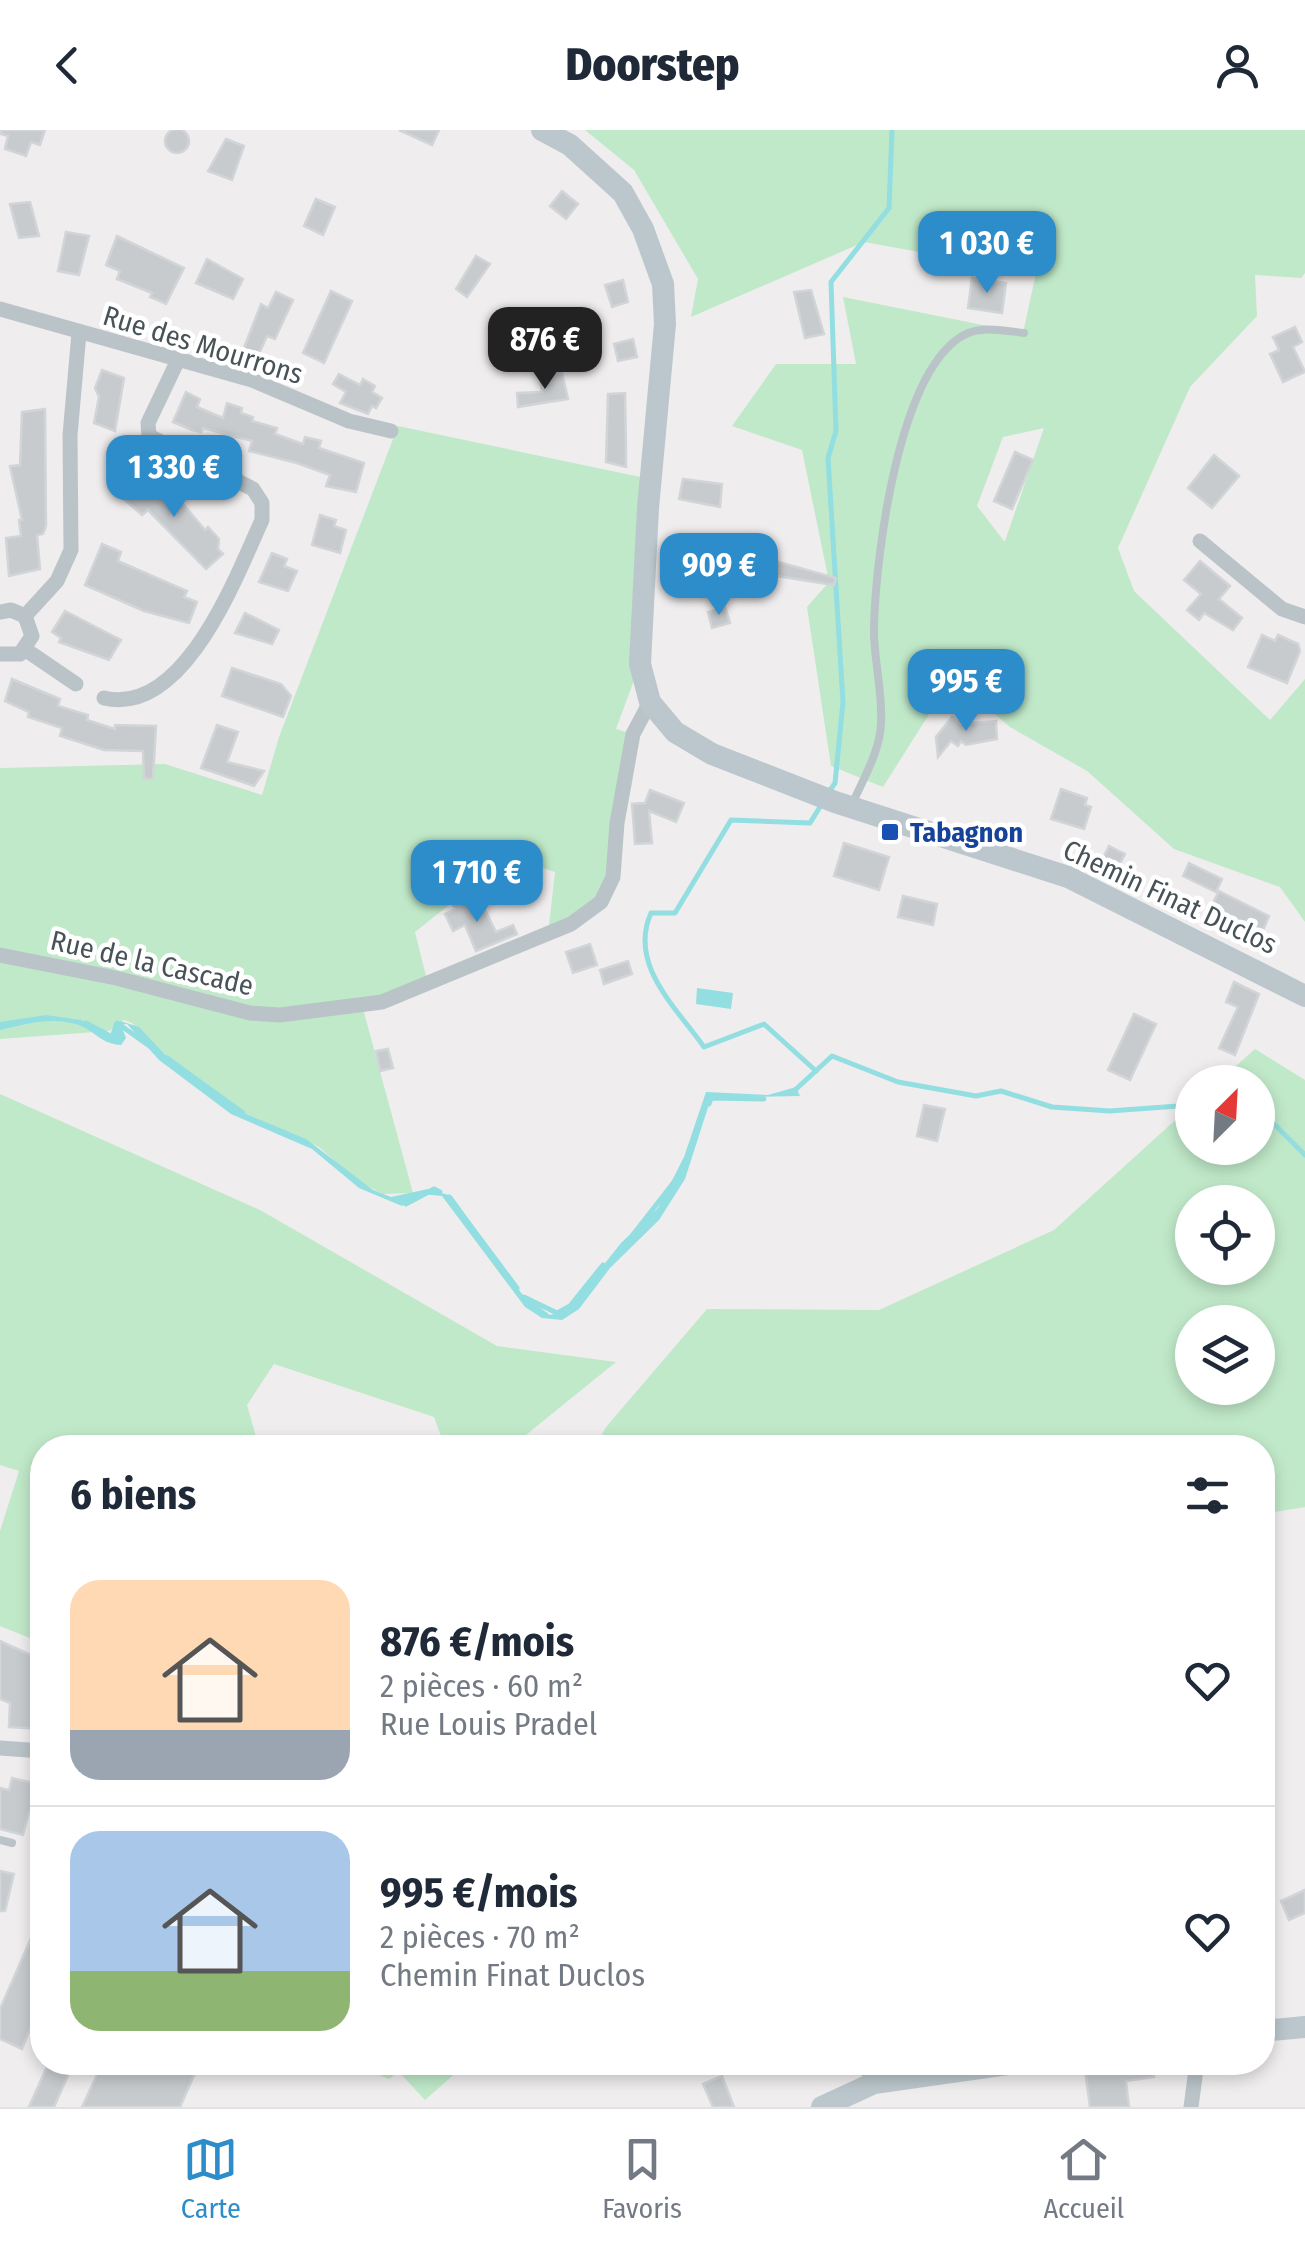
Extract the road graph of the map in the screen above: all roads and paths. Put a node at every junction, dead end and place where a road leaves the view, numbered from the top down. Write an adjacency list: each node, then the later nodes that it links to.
1 (542, 130): 15 (main road)
2 (0, 309): 3 (street, Rue des Mourrons)
3 (79, 332): 5 (street, Rue des Mourrons); 9 (street)
4 (1024, 334): 16 (lane)
5 (178, 360): 6 (street, Rue des Mourrons); 14 (street)
6 (391, 431)
7 (1200, 540): 10 (street)
8 (0, 612): 9 (street)
9 (25, 616): 11 (street)
10 (1305, 617)
11 (26, 650): 12 (street); 13 (street)
12 (0, 654)
13 (76, 684)
14 (104, 698)
15 (650, 702): 16 (main road, Chemin Finat Duclos); 17 (street, Rue de la Cascade)
16 (843, 804): 18 (main road, Chemin Finat Duclos)
17 (0, 955)
18 (1305, 996)
19 (0, 1748): 20 (street)
20 (30, 1750)
21 (0, 1840): 22 (lane)
22 (12, 1843)
23 (1305, 2027): 24 (main road)
24 (1275, 2029)
25 (865, 2075): 27 (main road)
26 (1195, 2075): 28 (street)
27 (822, 2107)
28 (1190, 2107)

